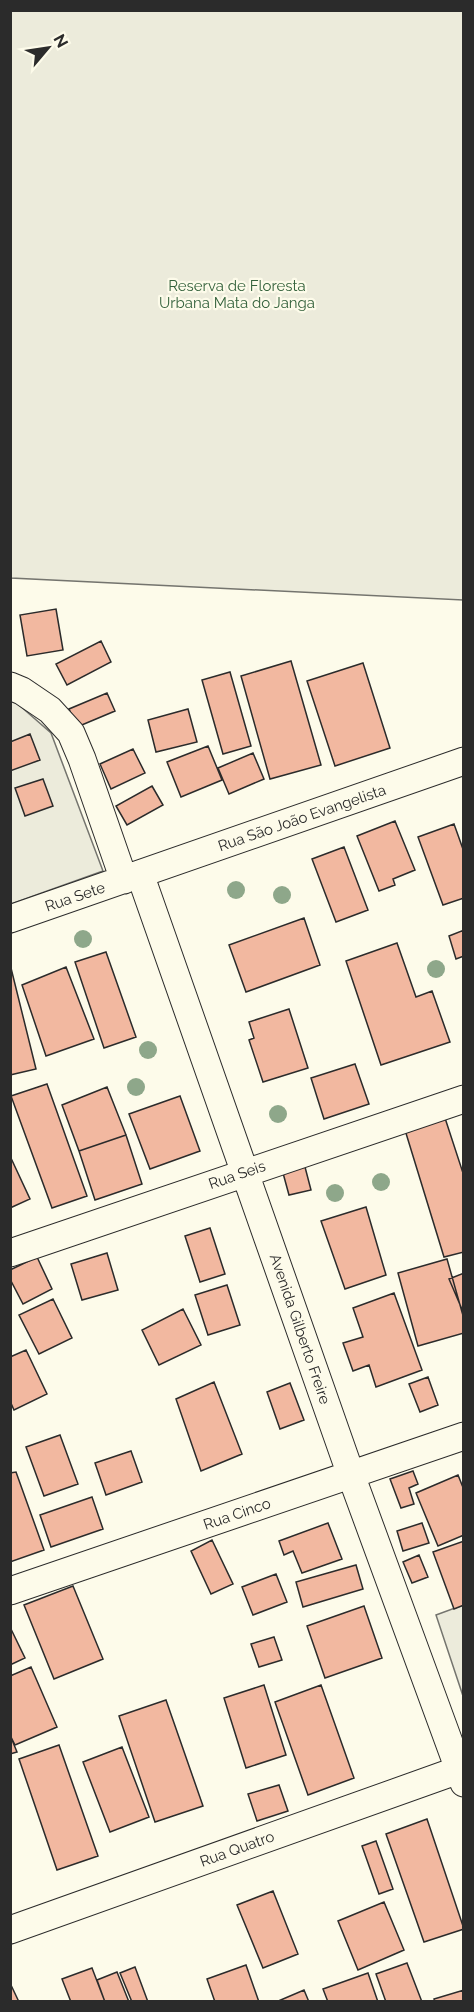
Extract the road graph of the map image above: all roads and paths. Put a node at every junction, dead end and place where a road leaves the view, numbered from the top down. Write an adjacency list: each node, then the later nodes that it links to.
1 (16, 689): 3 (street, Avenida Gilberto Freire)
2 (464, 761): 3 (street, Rua São João Evangelista)
3 (132, 877): 4 (street, Rua Sete); 6 (street, Avenida Gilberto Freire)
4 (10, 919)
5 (464, 1099): 6 (street, Rua Seis)
6 (245, 1172): 7 (street, Rua Seis); 9 (street, Avenida Gilberto Freire)
7 (10, 1253)
8 (464, 1437): 9 (street, Rua Cinco)
9 (351, 1475): 10 (street, Rua Cinco); 11 (street, Avenida Gilberto Freire)
10 (10, 1591)
11 (462, 1774): 12 (street, Rua Quatro)
12 (10, 1930)

